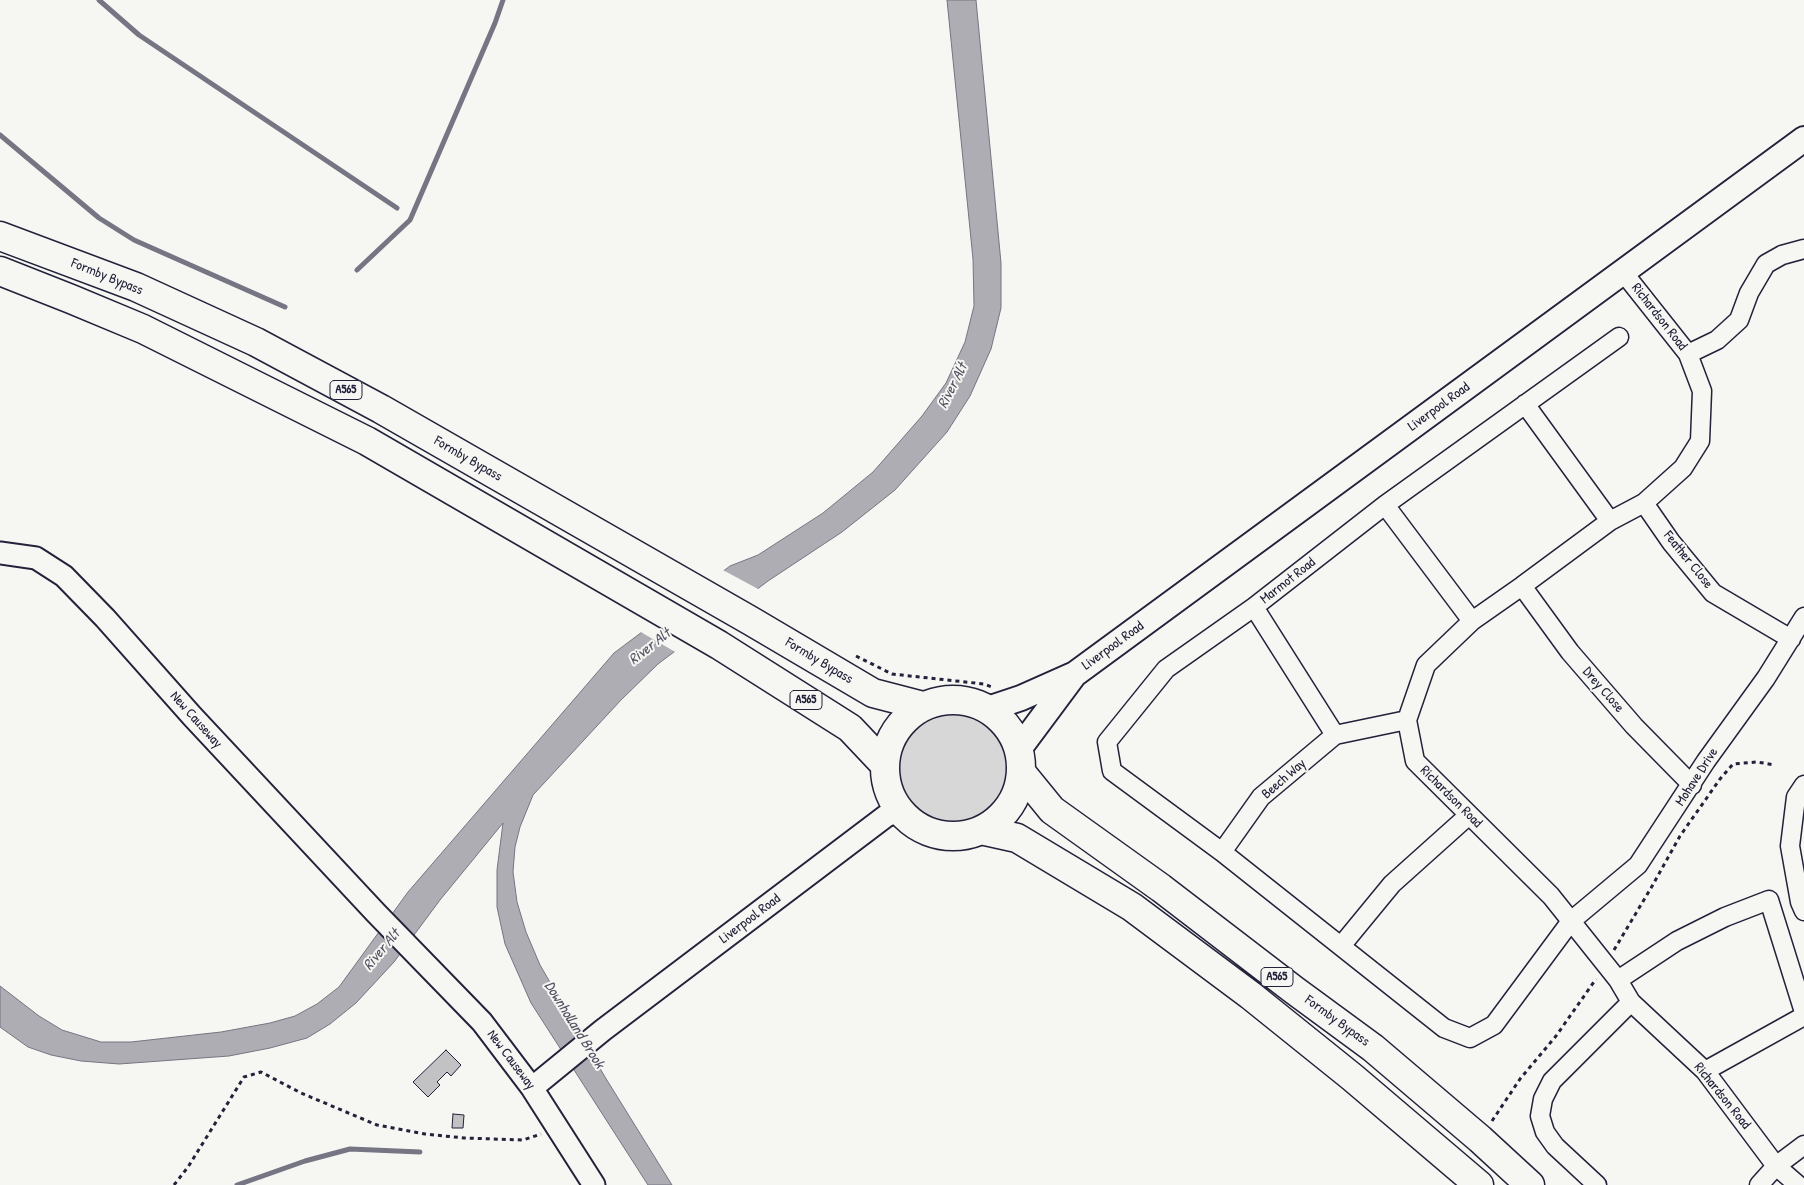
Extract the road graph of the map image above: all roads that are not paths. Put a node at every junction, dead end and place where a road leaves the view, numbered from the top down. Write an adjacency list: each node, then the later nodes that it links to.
1 (1804, 139): 5 (main road, Liverpool Road)
2 (0, 236): 19 (highway, Formby Bypass / A565)
3 (1804, 249): 7 (street)
4 (0, 271): 24 (highway, A565)
5 (1623, 272): 7 (street, Richardson Road); 18 (main road, Liverpool Road)
6 (1619, 337): 8 (street, Marmot Road)
7 (1688, 354): 9 (street, Richardson Road)
8 (1525, 404): 10 (street, Marmot Road); 11 (street)
9 (1644, 503): 11 (street, Richardson Road); 17 (street, Feather Close)
10 (1385, 505): 14 (street, Marmot Road); 16 (street)
11 (1610, 521): 13 (street, Richardson Road)
12 (0, 553): 39 (street, New Causeway)
13 (1522, 586): 16 (street, Richardson Road); 25 (street, Drey Close)
14 (1254, 606): 22 (street); 30 (street, Marmot Road)
15 (1804, 617): 17 (street, Mohave Drive)
16 (1472, 621): 21 (street, Richardson Road)
17 (1791, 639): 25 (street, Mohave Drive)
18 (1075, 674): 20 (main road, Liverpool Road); 23 (main road, Liverpool Road)
19 (922, 706): 20 (highway, A565); 24 (highway, A565)
20 (988, 709): 23 (highway, A565)
21 (1407, 720): 22 (street, Beech Way); 28 (street, Richardson Road)
22 (1335, 735): 30 (street, Beech Way)
23 (1020, 761): 29 (highway, A565); 44 (highway, Formby Bypass / A565)
24 (884, 764): 27 (highway, A565)
25 (1692, 785): 32 (street, Mohave Drive)
26 (1804, 785): 31 (street)
27 (899, 811): 29 (highway, A565); 39 (street, Liverpool Road)
28 (1470, 815): 32 (street, Richardson Road); 33 (street)
29 (981, 830): 43 (highway, A565)
30 (1222, 852): 33 (street, Marmot Road)
31 (1804, 912)
32 (1571, 921): 33 (street, Mohave Drive); 34 (street, Richardson Road)
33 (1341, 946)
34 (1618, 980): 35 (street, Richardson Road); 36 (street)
35 (1632, 1002): 38 (street, Richardson Road); 45 (street)
36 (1804, 1012)
37 (1804, 1016): 38 (street)
38 (1705, 1071): 41 (street, Richardson Road)
39 (532, 1088): 42 (street, New Causeway)
40 (1804, 1144): 41 (street)
41 (1776, 1166): 46 (street); 47 (street, Richardson Road)
42 (594, 1185)
43 (1479, 1185)
44 (1530, 1185)
45 (1597, 1185)
46 (1759, 1185)
47 (1798, 1185)

